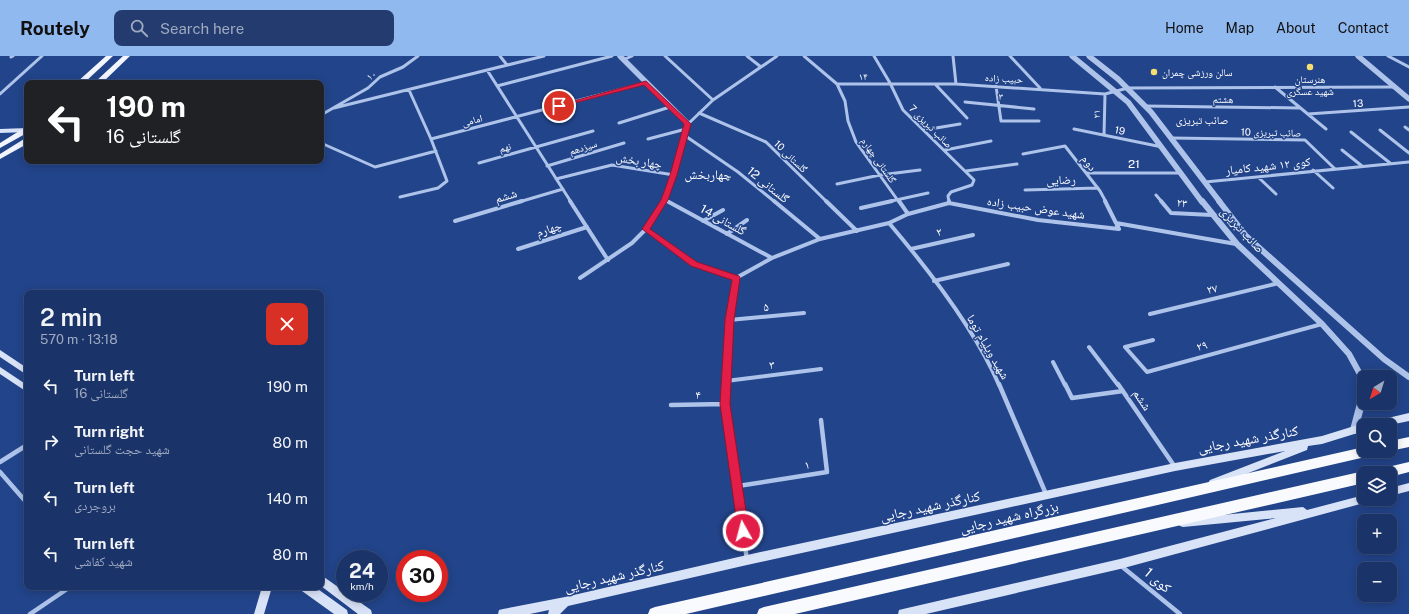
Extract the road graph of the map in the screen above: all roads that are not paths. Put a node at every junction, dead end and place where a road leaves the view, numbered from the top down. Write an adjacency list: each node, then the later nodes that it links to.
1 (42, 56): 42 (street)
2 (110, 56): 26 (main road)
3 (127, 56): 27 (main road)
4 (418, 56): 51 (street, ۱۰)
5 (500, 56): 21 (street)
6 (544, 56): 21 (street)
7 (612, 56): 34 (street)
8 (632, 56): 20 (street)
9 (665, 56): 45 (street)
10 (747, 56): 22 (street)
11 (777, 56): 22 (street)
12 (804, 56): 31 (street, گلستانی چهارم)
13 (874, 56): 30 (street, صائب تبریزی 7)
14 (953, 56): 33 (street)
15 (1010, 56): 38 (street)
16 (1072, 56): 28 (street, صائب تبریزی)
17 (1089, 56): 25 (street, صائب تبریزی)
18 (1358, 56): 37 (street)
19 (1388, 56): 23 (street)
20 (621, 58): 29 (street)
21 (506, 65): 24 (street)
22 (762, 67): 45 (street)
23 (1409, 67)
24 (487, 70): 34 (street); 40 (street)
25 (1118, 79): 28 (street); 39 (street, صائب تبریزی)
26 (83, 80)
27 (101, 80)
28 (1103, 80): 41 (street, صائب تبریزی)
29 (646, 83): 49 (street); 59 (street, امامی)
30 (890, 83): 31 (street, ۱۴); 32 (street, حبیب زاده); 71 (street, صائب تبریزی 7)
31 (837, 84): 107 (street, گلستانی چهارم)
32 (935, 84): 33 (street, حبیب زاده); 60 (street)
33 (956, 84): 35 (street, حبیب زاده)
34 (497, 86): 59 (street)
35 (996, 86): 38 (street, حبیب زاده); 47 (street)
36 (1275, 87): 37 (street, حبیب زاده); 39 (street, حبیب زاده); 52 (street)
37 (1393, 87): 44 (street)
38 (1040, 88): 43 (street, حبیب زاده)
39 (1128, 88): 41 (street, حبیب زاده); 48 (street, صائب تبریزی)
40 (409, 90): 51 (street); 80 (street)
41 (1117, 91): 43 (street, حبیب زاده); 54 (street, صائب تبریزی)
42 (0, 94)
43 (1104, 94): 77 (street, ۲۱)
44 (1409, 99)
45 (713, 100): 57 (street)
46 (965, 102): 47 (street, ۳)
47 (999, 105): 53 (street, ۳); 61 (street)
48 (1145, 106): 52 (street, هشتم); 55 (street, صائب تبریزی)
49 (670, 107): 62 (street); 64 (street)
50 (1409, 107): 58 (street, 13)
51 (334, 108): 56 (street)
52 (1300, 108): 58 (street)
53 (1034, 109)
54 (1136, 112): 55 (street); 87 (street, صائب تبریزی)
55 (1151, 112): 78 (street, صائب تبریزی)
56 (324, 113)
57 (698, 113): 64 (street); 135 (street, گلستانی 10)
58 (1308, 114): 67 (street)
59 (516, 117): 80 (street, امامی); 86 (street)
60 (967, 118)
61 (1039, 121)
62 (619, 123)
63 (960, 124): 71 (street)
64 (687, 127): 76 (street); 79 (street)
65 (1405, 127): 73 (street)
66 (1074, 129): 77 (street, 19)
67 (1326, 129)
68 (0, 130): 69 (main road)
69 (24, 130)
70 (593, 130): 86 (street, نهم)
71 (924, 130): 88 (street, صائب تبریزی 7)
72 (1380, 130): 91 (street)
73 (1409, 130)
74 (24, 132): 85 (main road)
75 (1351, 132): 96 (street)
76 (684, 135): 106 (street); 138 (street, گلستانی 12)
77 (1104, 135): 87 (street, 19)
78 (1172, 138): 100 (street, صائب تبریزی 10); 110 (street, صائب تبریزی)
79 (648, 139)
80 (431, 140): 90 (street)
81 (991, 141): 88 (street)
82 (24, 143): 93 (main road)
83 (624, 143): 98 (street, سیزدهم)
84 (324, 144): 90 (street)
85 (0, 146)
86 (536, 147): 95 (street, نهم); 98 (street)
87 (1163, 147): 105 (street, صائب تبریزی)
88 (945, 150): 103 (street, صائب تبریزی 7)
89 (1342, 150): 99 (street)
90 (436, 151): 119 (street)
91 (1409, 153)
92 (1023, 154): 104 (street, دوم)
93 (0, 157)
94 (1409, 162): 96 (street, کوی ۱۲ شهید کامیار)
95 (479, 163)
96 (1390, 163): 99 (street, کوی ۱۲ شهید کامیار)
97 (1017, 164): 103 (street)
98 (548, 166): 109 (street)
99 (1362, 166): 100 (street, کوی ۱۲ شهید کامیار)
100 (1334, 168): 102 (street, کوی ۱۲ شهید کامیار)
101 (920, 170): 107 (street)
102 (1313, 170): 108 (street, کوی ۱۲ شهید کامیار); 113 (street)
103 (966, 171): 122 (street, صائب تبریزی 7)
104 (1086, 173): 105 (street, 21); 112 (street, دوم)
105 (1182, 173): 126 (street, صائب تبریزی)
106 (674, 175): 109 (street, چهار بخش); 120 (street)
107 (880, 175): 111 (street); 121 (street, گلستانی چهارم)
108 (1258, 177): 110 (street, کوی ۱۲ شهید کامیار); 117 (street)
109 (556, 179): 114 (street)
110 (1205, 182): 160 (street, صائب تبریزی)
111 (837, 184)
112 (1098, 188): 115 (street, رضایی); 131 (street, دوم)
113 (1333, 188)
114 (563, 189): 128 (street, ششم); 132 (street)
115 (1025, 190)
116 (928, 193): 121 (street)
117 (1276, 194)
118 (1156, 195): 126 (street, ۲۳)
119 (400, 197)
120 (665, 200): 129 (street, گلستانی 14); 133 (street)
121 (898, 200): 123 (street); 125 (street, گلستانی چهارم)
122 (949, 203): 125 (street); 134 (street, شهید عوض حبیب زاده)
123 (861, 208)
124 (723, 210): 129 (street)
125 (908, 214): 130 (street)
126 (1212, 215): 139 (street, صائب تبریزی)
127 (747, 220): 136 (street)
128 (455, 221)
129 (703, 221): 136 (street, گلستانی 14)
130 (889, 223): 135 (street); 141 (street, شهید ویلیام توما)
131 (1116, 223): 134 (street, دوم); 139 (street)
132 (587, 227): 140 (street, چهارم); 143 (street)
133 (646, 229): 143 (street); 146 (street)
134 (1119, 229)
135 (858, 231): 138 (street)
136 (727, 234): 142 (street, گلستانی 14)
137 (973, 235): 141 (street, ۲)
138 (820, 238): 142 (street)
139 (1237, 244): 148 (street, صائب تبریزی)
140 (518, 249)
141 (911, 249): 147 (street, شهید ویلیام توما)
142 (772, 258): 146 (street)
143 (608, 260): 145 (street)
144 (1008, 264): 147 (street)
145 (580, 278)
146 (736, 278): 151 (street)
147 (934, 280): 186 (street, شهید ویلیام توما)
148 (1279, 283): 150 (street, ۲۷); 152 (street, صائب تبریزی)
149 (804, 312): 151 (street, ۵)
150 (1150, 314)
151 (730, 320): 161 (street)
152 (1322, 324): 153 (street, ۲۹); 170 (street, صائب تبریزی)
153 (1153, 340)
154 (1089, 347): 163 (street, ششم)
155 (0, 353): 159 (main road)
156 (1053, 362): 163 (street)
157 (821, 369): 161 (street, ۳)
158 (0, 370): 162 (main road)
159 (24, 370)
160 (1409, 377)
161 (726, 381): 164 (street)
162 (24, 387)
163 (1123, 390): 177 (street, ششم)
164 (725, 404): 165 (street, ۴); 182 (street)
165 (671, 405)
166 (1409, 417): 168 (main road)
167 (821, 420): 182 (street, ۱)
168 (1397, 420)
169 (1357, 429): 170 (main road, کنارگذر شهید رجایی)
170 (1354, 430): 171 (main road, کنارگذر شهید رجایی)
171 (1322, 440): 177 (main road, کنارگذر شهید رجایی); 184 (main road)
172 (1409, 442): 173 (highway)
173 (1397, 445)
174 (24, 447): 176 (street)
175 (1357, 454): 184 (highway, بزرگراه شهید رجایی)
176 (0, 462)
177 (1175, 467): 186 (main road, کنارگذر شهید رجایی)
178 (1409, 467): 179 (highway)
179 (1397, 470)
180 (0, 472): 187 (street)
181 (1357, 479): 190 (highway)
182 (738, 486): 191 (street)
183 (1409, 487): 185 (main road)
184 (1195, 490): 204 (highway, بزرگراه شهید رجایی)
185 (1397, 490)
186 (1046, 495): 191 (main road, کنارگذر شهید رجایی)
187 (24, 500)
188 (1357, 501): 189 (main road)
189 (1328, 508): 190 (main road); 192 (main road)
190 (1140, 528): 205 (highway)
191 (747, 560): 197 (main road, کنارگذر شهید رجایی)
192 (1120, 564): 206 (main road); 207 (street, کوی 1)
193 (324, 582): 201 (main road)
194 (66, 590): 198 (street)
195 (266, 590): 199 (main road)
196 (310, 590): 200 (main road)
197 (566, 602): 202 (main road, کنارگذر شهید رجایی); 203 (main road)
198 (30, 614)
199 (259, 614)
200 (343, 614)
201 (367, 614)
202 (503, 614)
203 (553, 614)
204 (655, 614)
205 (764, 614)
206 (903, 614)
207 (1180, 614)

